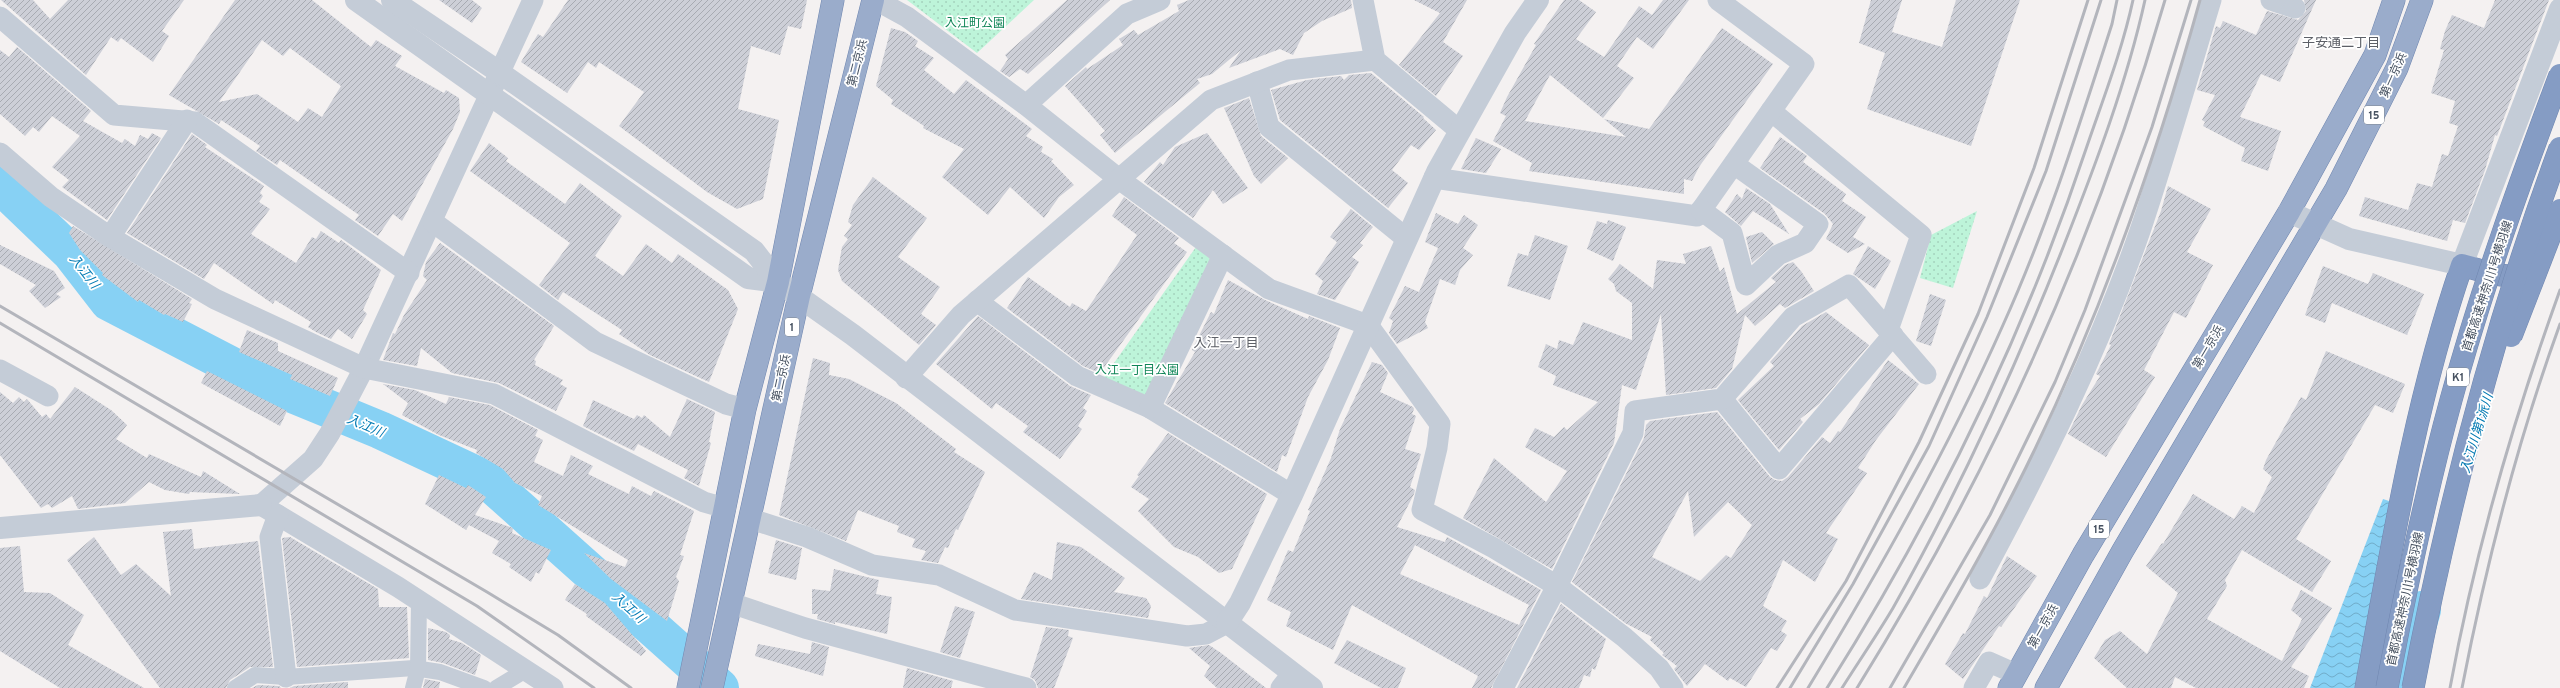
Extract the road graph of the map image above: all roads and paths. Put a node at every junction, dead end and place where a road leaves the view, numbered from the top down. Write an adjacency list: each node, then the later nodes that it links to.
1 (356, 0): 22 (street)
2 (392, 0): 19 (street)
3 (533, 0): 19 (street)
4 (833, 0): 43 (highway, 1)
5 (873, 0): 44 (highway, 第二京浜 / 1)
6 (876, 0): 23 (street)
7 (1160, 0): 23 (street)
8 (1364, 0): 18 (street)
9 (1538, 0): 26 (street)
10 (1718, 0): 24 (street)
11 (2212, 0): 62 (street)
12 (2271, 0): 15 (street)
13 (2394, 0): 34 (highway, 第一京浜 / 15)
14 (2422, 0): 36 (highway, 第一京浜 / 15)
15 (2295, 8)
16 (2560, 9): 41 (street)
17 (0, 17): 25 (street)
18 (1375, 60): 21 (street); 26 (street)
19 (499, 72): 22 (street); 43 (street)
20 (2560, 75): 86 (highway, 首都高速神奈川1号横羽線 / K1, bridge)
21 (1257, 82): 31 (street); 39 (street)
22 (488, 95): 35 (street); 43 (street)
23 (1026, 105): 31 (street)
24 (1772, 111): 29 (street); 47 (street)
25 (187, 120): 38 (street); 42 (street)
26 (1460, 131): 30 (street)
27 (2560, 148): 56 (highway, 首都高速神奈川1号横羽線 / K1, bridge)
28 (0, 152): 38 (street)
29 (1734, 164): 32 (street); 32 (street)
30 (1434, 178): 32 (street); 39 (street)
31 (1119, 179): 40 (street); 45 (street)
32 (1701, 210)
33 (2560, 210): 56 (highway, bridge)
34 (2289, 212): 36 (street); 70 (highway, 第一京浜 / 15)
35 (433, 222): 42 (street); 55 (street)
36 (2315, 225): 41 (street); 84 (highway, 第一京浜 / 15)
37 (2560, 234): 41 (highway)
38 (110, 237): 48 (street)
39 (1407, 239): 46 (street)
40 (1223, 255): 46 (street); 54 (street)
41 (2462, 265): 85 (highway)
42 (409, 273): 48 (street)
43 (778, 282): 44 (street); 55 (highway, 1)
44 (799, 296): 51 (street); 60 (highway, 第二京浜 / 1)
45 (977, 301): 51 (street); 54 (street)
46 (1368, 325): 57 (street); 63 (street)
47 (1890, 332): 50 (street); 53 (street); 53 (street)
48 (364, 368): 58 (street); 59 (street)
49 (0, 370): 52 (street)
50 (1926, 374)
51 (906, 378): 66 (street)
52 (48, 396)
53 (1722, 399): 63 (street)
54 (1150, 408): 57 (street)
55 (745, 409): 58 (highway, 1)
56 (2459, 476): 87 (highway, 首都高速神奈川1号横羽線 / K1, bridge)
57 (1292, 495): 66 (street)
58 (725, 508): 77 (highway, 1)
59 (270, 510): 61 (street); 64 (street); 71 (street)
60 (751, 519): 65 (highway, 第二京浜 / 1); 66 (street)
61 (0, 528)
62 (1980, 579)
63 (1557, 586): 81 (street); 82 (street)
64 (419, 601): 67 (street); 68 (street)
65 (731, 603): 78 (highway, 第二京浜 / 1); 79 (street)
66 (1227, 623): 69 (street)
67 (418, 669): 71 (street); 73 (street); 74 (street)
68 (526, 670): 75 (street); 76 (street)
69 (1286, 681): 80 (street)
70 (2013, 681): 83 (street)
71 (287, 682): 72 (street)
72 (235, 688)
73 (413, 688)
74 (484, 688)
75 (496, 688)
76 (553, 688)
77 (688, 688)
78 (712, 688)
79 (1026, 688)
80 (1312, 688)
81 (1503, 688)
82 (1673, 688)
83 (1974, 688)
84 (2046, 688)
85 (2366, 688)
86 (2386, 688)
87 (2413, 688)

